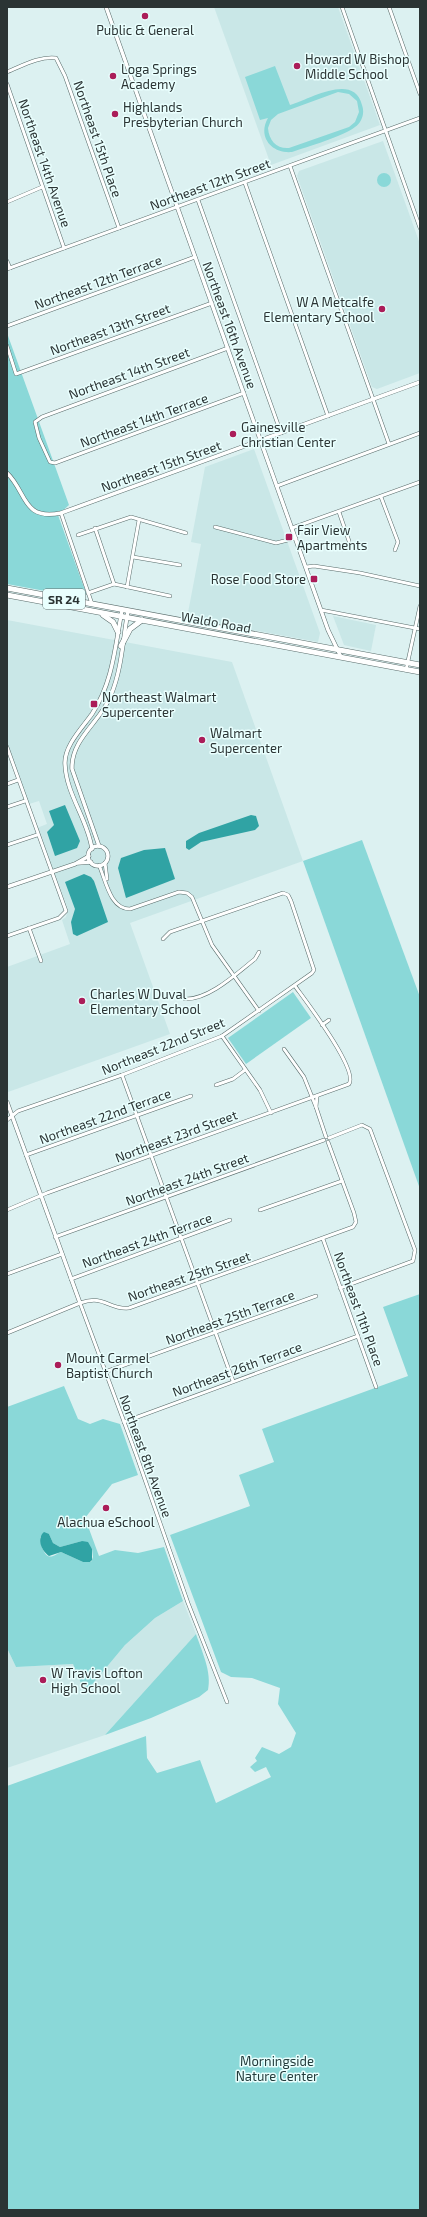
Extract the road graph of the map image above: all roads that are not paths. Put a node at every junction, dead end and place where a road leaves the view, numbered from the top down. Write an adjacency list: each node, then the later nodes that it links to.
1 (106, 7): 14 (street, Northeast 16th Avenue)
2 (342, 7): 8 (street)
3 (389, 7): 6 (street)
4 (7, 72): 15 (street, Northeast 15th Place)
5 (7, 84): 11 (street, Northeast 14th Avenue)
6 (420, 94)
7 (420, 118): 8 (street, Northeast 12th Street)
8 (386, 130): 9 (street, Northeast 12th Street); 16 (street)
9 (290, 166): 10 (street, Northeast 12th Street); 27 (street)
10 (245, 183): 12 (street, Northeast 12th Street); 28 (street)
11 (42, 187): 13 (street); 17 (street, Northeast 14th Avenue)
12 (198, 200): 14 (street, Northeast 12th Street); 29 (street)
13 (7, 202)
14 (177, 207): 15 (street, Northeast 12th Street); 18 (street, Northeast 16th Avenue)
15 (119, 228): 17 (street, Northeast 12th Street)
16 (420, 228)
17 (64, 248): 20 (street, Northeast 12th Street)
18 (195, 257): 21 (street, Northeast 16th Avenue); 22 (street, Northeast 12th Terrace)
19 (7, 261): 20 (street)
20 (8, 268)
21 (212, 303): 23 (street, Northeast 13th Street); 24 (street, Northeast 16th Avenue)
22 (7, 326)
23 (7, 346)
24 (228, 348): 26 (street, Northeast 16th Avenue); 33 (street, Northeast 14th Street)
25 (420, 382): 27 (street, Northeast 15th Street)
26 (244, 393): 31 (street, Northeast 16th Avenue); 33 (street, Northeast 14th Terrace)
27 (373, 399): 28 (street, Northeast 15th Street); 32 (street)
28 (328, 416): 29 (street, Northeast 15th Street)
29 (281, 433): 31 (street, Northeast 15th Street)
30 (420, 433): 32 (street)
31 (261, 440): 36 (street, Northeast 16th Avenue); 39 (street, Northeast 15th Street)
32 (389, 444): 36 (street)
33 (51, 463)
34 (7, 473): 39 (street, Northeast 15th Street)
35 (420, 482): 37 (street)
36 (277, 486): 43 (street, Northeast 16th Avenue)
37 (381, 497): 38 (street); 48 (street)
38 (339, 512): 43 (street); 47 (street)
39 (62, 513): 56 (street)
40 (139, 520): 42 (street); 44 (street); 49 (street)
41 (215, 527): 46 (street)
42 (95, 528): 45 (street); 52 (street)
43 (292, 528): 46 (street, Northeast 16th Avenue)
44 (186, 533)
45 (78, 535)
46 (296, 538): 51 (street, Northeast 16th Avenue)
47 (349, 541)
48 (395, 550)
49 (133, 557): 50 (street); 54 (street)
50 (180, 565)
51 (306, 567): 53 (street); 62 (street, Northeast 16th Avenue)
52 (114, 584): 54 (street); 56 (street)
53 (420, 586)
54 (127, 587): 58 (street)
55 (7, 588): 59 (highway, Waldo Road / SR 24)
56 (88, 593): 59 (street)
57 (7, 595): 63 (highway, Waldo Road / SR 24)
58 (170, 596)
59 (92, 604): 61 (highway, Waldo Road / SR 24)
60 (420, 606): 66 (street)
61 (125, 610): 64 (street); 70 (highway, Waldo Road / SR 24)
62 (321, 610): 66 (street); 70 (street, Northeast 16th Avenue)
63 (99, 612): 64 (highway, Waldo Road / SR 24); 68 (highway)
64 (124, 617): 65 (highway, Waldo Road / SR 24); 68 (street); 69 (street)
65 (142, 620): 69 (highway); 71 (highway, Waldo Road / SR 24)
66 (415, 628): 67 (street); 72 (street)
67 (420, 629)
68 (118, 632): 76 (street)
69 (121, 646): 77 (street)
70 (336, 650): 71 (street); 72 (highway, Waldo Road / SR 24)
71 (339, 657): 74 (highway, Waldo Road / SR 24)
72 (408, 663): 73 (highway, SR 24); 74 (street)
73 (420, 665)
74 (406, 670): 75 (highway, Waldo Road / SR 24)
75 (420, 672)
76 (88, 718): 77 (street); 86 (street)
77 (94, 722): 85 (street)
78 (7, 747): 79 (street)
79 (18, 780): 80 (street); 81 (street)
80 (7, 784)
81 (25, 801): 82 (street); 83 (street)
82 (7, 807)
83 (38, 835): 84 (street); 92 (street)
84 (7, 845)
85 (99, 846): 86 (street); 89 (street)
86 (92, 849): 87 (street)
87 (89, 856): 88 (street); 90 (street)
88 (91, 862): 90 (street); 91 (street)
89 (105, 863): 91 (street); 93 (street)
90 (75, 864): 92 (street)
91 (99, 866): 93 (street)
92 (51, 872): 94 (street); 96 (street)
93 (107, 883): 95 (street)
94 (7, 887)
95 (201, 921): 98 (street); 101 (street); 102 (street, Northeast 22nd Street)
96 (30, 928): 97 (street); 100 (street)
97 (7, 936)
98 (163, 939)
99 (259, 952): 101 (street)
100 (41, 961)
101 (234, 975): 103 (street); 104 (street)
102 (295, 986): 104 (street, Northeast 22nd Street); 106 (street)
103 (186, 999)
104 (259, 1011): 107 (street, Northeast 22nd Street)
105 (329, 1020): 106 (street)
106 (322, 1025): 113 (street, Northeast 23rd Street)
107 (222, 1036): 109 (street); 110 (street, Northeast 22nd Street)
108 (284, 1049): 114 (street)
109 (246, 1070): 111 (street); 117 (street)
110 (122, 1075): 118 (street, Northeast 22nd Street); 119 (street)
111 (216, 1085)
112 (191, 1096): 119 (street, Northeast 22nd Terrace)
113 (317, 1096): 114 (street, Northeast 23rd Street); 116 (street)
114 (311, 1098): 116 (street); 117 (street, Northeast 23rd Street)
115 (7, 1102): 118 (street, Northeast 8th Avenue)
116 (316, 1107): 121 (street)
117 (271, 1113): 123 (street, Northeast 23rd Street)
118 (11, 1114): 120 (street); 122 (street, Northeast 8th Avenue)
119 (137, 1116): 122 (street, Northeast 22nd Terrace); 123 (street)
120 (7, 1120)
121 (327, 1139): 124 (street); 126 (street, Northeast 24th Street); 137 (street, Northeast 24th Street)
122 (26, 1155): 125 (street, Northeast 8th Avenue)
123 (152, 1156): 125 (street, Northeast 23rd Street); 126 (street)
124 (342, 1181): 128 (street); 132 (street, Northeast 25th Street)
125 (41, 1196): 127 (street, Northeast 23rd Street); 130 (street, Northeast 8th Avenue)
126 (167, 1197): 130 (street, Northeast 24th Street); 131 (street)
127 (7, 1210)
128 (260, 1210)
129 (230, 1220): 131 (street, Northeast 24th Terrace)
130 (55, 1237): 133 (street, Northeast 8th Avenue)
131 (182, 1238): 135 (street, Northeast 24th Terrace); 136 (street)
132 (323, 1239): 136 (street, Northeast 25th Street); 137 (street, Northeast 11th Place)
133 (62, 1254): 134 (street); 135 (street, Northeast 8th Avenue)
134 (7, 1274)
135 (71, 1279): 139 (street, Northeast 8th Avenue)
136 (198, 1284): 139 (street, Northeast 25th Street); 141 (street)
137 (340, 1288): 142 (street, Northeast 11th Place)
138 (316, 1296): 141 (street, Northeast 25th Terrace)
139 (80, 1303): 140 (street, Northeast 25th Street); 143 (street, Northeast 8th Avenue)
140 (7, 1333)
141 (216, 1333): 143 (street, Northeast 25th Terrace); 144 (street)
142 (358, 1336): 144 (street, Northeast 26th Terrace); 145 (street, Northeast 11th Place)
143 (105, 1372): 146 (street, Northeast 8th Avenue)
144 (233, 1381): 146 (street, Northeast 26th Terrace)
145 (376, 1387)
146 (124, 1422): 147 (street, Northeast 8th Avenue)
147 (227, 1702)

